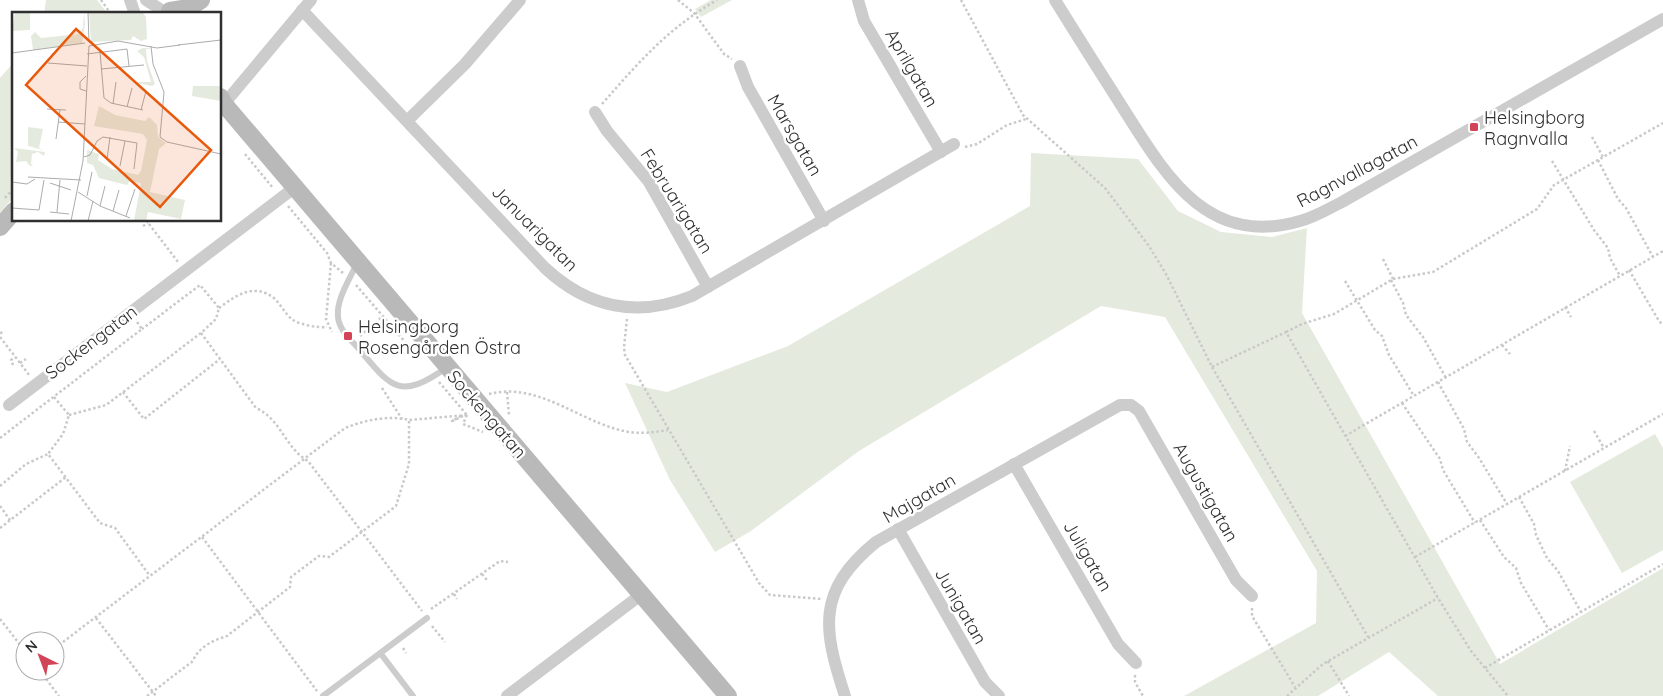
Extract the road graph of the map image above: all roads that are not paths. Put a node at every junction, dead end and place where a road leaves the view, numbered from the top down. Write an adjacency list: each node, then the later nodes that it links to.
1 (130, 0): 10 (street)
2 (146, 0): 11 (street)
3 (201, 0): 11 (street)
4 (205, 0): 12 (street)
5 (311, 0): 9 (street)
6 (520, 0): 17 (street)
7 (858, 0): 19 (street, Aprilgatan)
8 (1055, 0): 13 (street, Ragnvallagatan)
9 (302, 10): 15 (street); 17 (street, Januarigatan)
10 (135, 12)
11 (166, 12)
12 (200, 12)
13 (1663, 19)
14 (740, 66): 22 (street, Marsgatan)
15 (221, 101): 20 (street, Sockengatan)
16 (595, 112): 25 (street, Februarigatan)
17 (408, 120): 25 (street, Januarigatan)
18 (954, 144): 19 (street, Januarigatan)
19 (941, 152): 22 (street, Januarigatan)
20 (294, 188): 24 (street, Sockengatan); 27 (street, Sockengatan)
21 (12, 213): 23 (street)
22 (824, 221): 25 (street, Januarigatan)
23 (0, 227)
24 (357, 262): 26 (street, Sockengatan); 26 (lane)
25 (708, 287)
26 (446, 368): 31 (street, Sockengatan)
27 (8, 405)
28 (1131, 405): 29 (street, Majgatan); 32 (street, Augustigatan)
29 (1014, 464): 30 (street, Majgatan); 35 (street, Juligatan)
30 (898, 530): 40 (street, Majgatan); 41 (street, Junigatan)
31 (642, 594): 38 (street); 39 (street, Sockengatan)
32 (1252, 596)
33 (427, 618): 34 (lane)
34 (381, 654): 36 (lane); 37 (lane)
35 (1136, 663)
36 (322, 696)
37 (412, 696)
38 (507, 696)
39 (728, 696)
40 (845, 696)
41 (999, 696)

